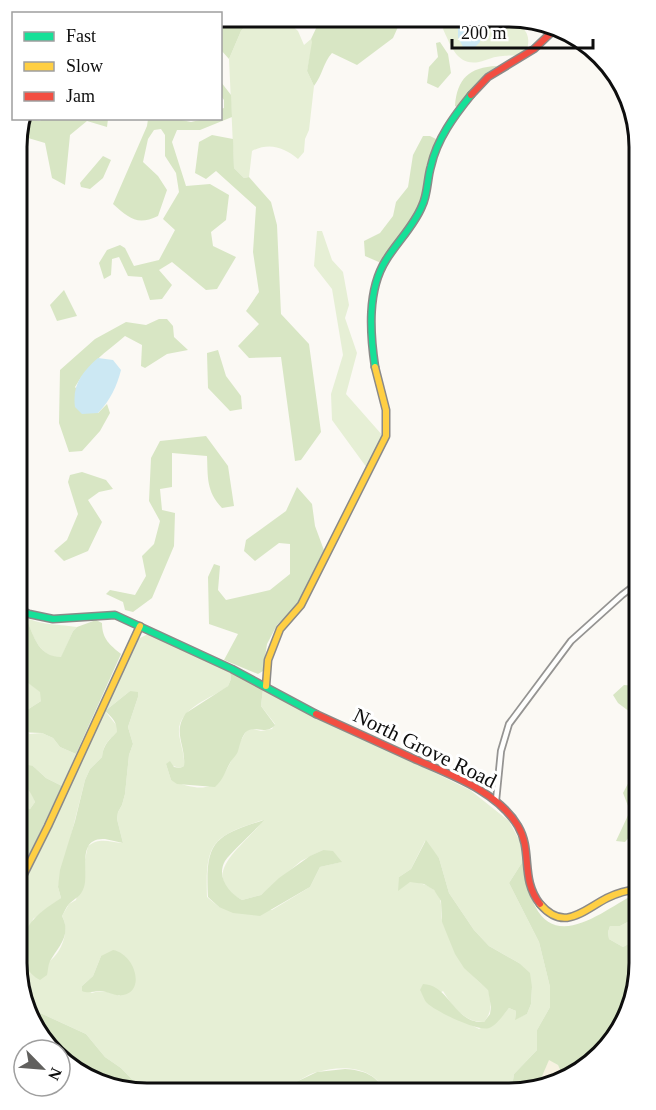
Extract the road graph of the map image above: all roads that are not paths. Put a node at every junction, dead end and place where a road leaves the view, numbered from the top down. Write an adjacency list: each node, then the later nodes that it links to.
1 (550, 34): 5 (street)
2 (629, 590): 6 (street)
3 (27, 612): 4 (street, North Grove Road)
4 (140, 626): 5 (street, North Grove Road); 7 (street)
5 (266, 686): 6 (street, North Grove Road)
6 (496, 801): 8 (street, North Grove Road)
7 (27, 868)
8 (629, 891)

